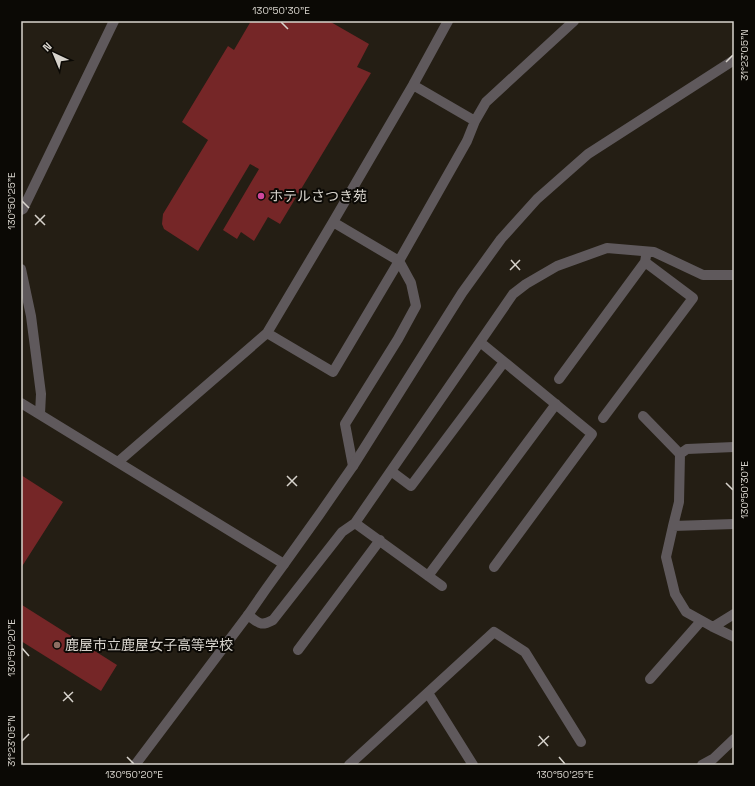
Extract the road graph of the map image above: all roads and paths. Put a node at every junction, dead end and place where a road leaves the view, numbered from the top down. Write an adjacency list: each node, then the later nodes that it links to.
1 (114, 21): 7 (street)
2 (448, 21): 5 (street)
3 (574, 21): 6 (street)
4 (734, 60): 25 (street)
5 (413, 85): 6 (street); 8 (street)
6 (475, 121): 10 (street)
7 (21, 210)
8 (333, 222): 10 (street); 13 (street)
9 (646, 257): 12 (street); 14 (street); 16 (street); 21 (street)
10 (399, 261): 13 (street); 25 (street)
11 (21, 269): 19 (street)
12 (734, 275)
13 (267, 333): 24 (street)
14 (480, 342): 15 (street); 26 (street)
15 (504, 362): 18 (street); 26 (street)
16 (559, 379)
17 (21, 403): 19 (street)
18 (556, 404): 32 (street); 33 (street)
19 (40, 414): 24 (street)
20 (643, 416): 23 (street)
21 (603, 418)
22 (734, 447): 23 (street)
23 (680, 454): 29 (street)
24 (118, 462): 31 (street)
25 (352, 466): 31 (street)
26 (391, 471): 27 (street)
27 (355, 522): 30 (street); 36 (street)
28 (734, 524): 29 (street)
29 (672, 526): 37 (street)
30 (380, 540): 33 (street); 40 (street)
31 (284, 564): 36 (street)
32 (494, 567)
33 (428, 576): 34 (street)
34 (442, 586)
35 (734, 614): 38 (street)
36 (248, 615): 45 (street)
37 (701, 621): 38 (street); 41 (street)
38 (712, 627): 39 (street)
39 (734, 637)
40 (298, 650)
41 (650, 680)
42 (428, 693): 44 (street); 46 (street); 47 (street)
43 (734, 739): 48 (street)
44 (581, 742)
45 (135, 765)
46 (349, 765)
47 (473, 765)
48 (702, 765)

